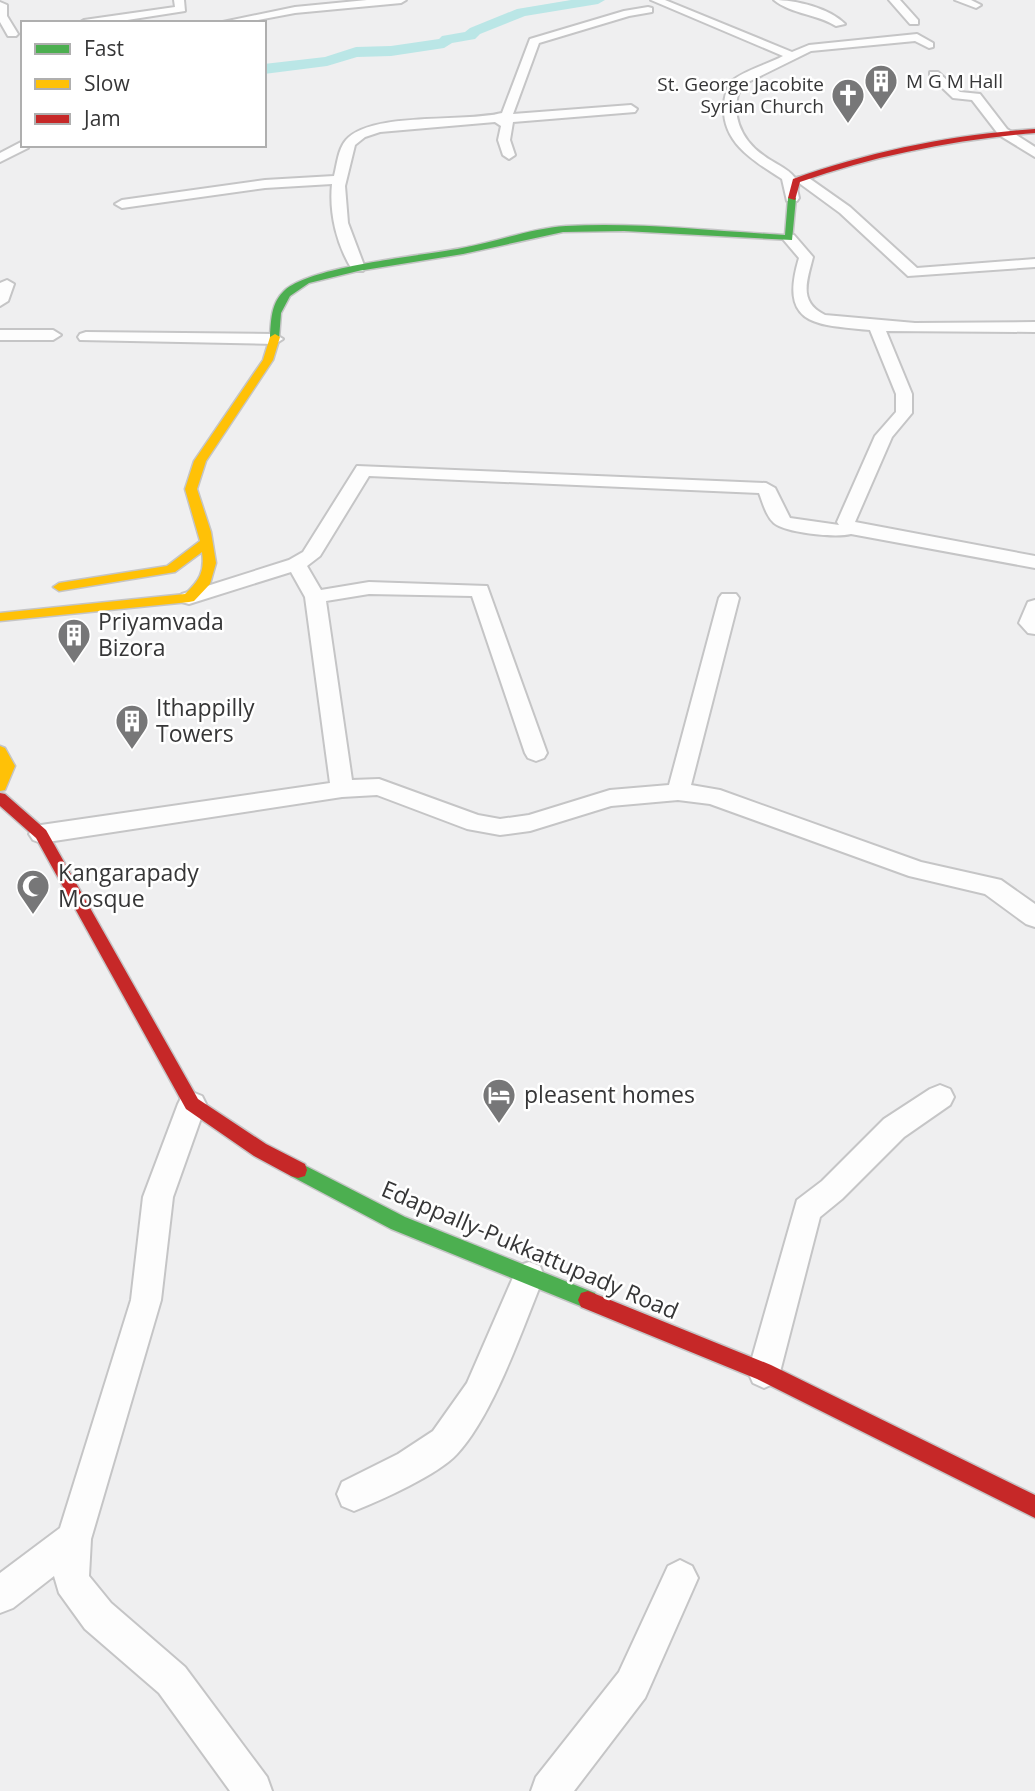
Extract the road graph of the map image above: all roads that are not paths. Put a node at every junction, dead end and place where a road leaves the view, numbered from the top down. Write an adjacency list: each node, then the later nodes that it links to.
1 (179, 0): 11 (street)
2 (401, 0): 14 (street)
3 (696, 0): 9 (street)
4 (779, 0): 16 (street)
5 (894, 0): 15 (street)
6 (960, 0): 10 (street)
7 (2, 5): 17 (street)
8 (652, 5): 9 (street); 22 (street)
9 (669, 5): 19 (street)
10 (976, 5)
11 (167, 13): 12 (street); 13 (street)
12 (101, 21)
13 (174, 21)
14 (234, 21)
15 (914, 22)
16 (840, 24)
17 (7, 37)
18 (929, 45): 19 (street)
19 (794, 57): 31 (street)
20 (934, 74): 24 (street)
21 (631, 109): 22 (street)
22 (498, 120): 27 (street); 30 (street)
23 (1035, 131): 24 (street)
24 (1003, 132): 26 (street); 29 (street)
25 (21, 146): 28 (street)
26 (1035, 153)
27 (509, 155)
28 (0, 158)
29 (801, 179): 31 (street); 34 (street)
30 (340, 180): 32 (street); 35 (street)
31 (792, 198): 33 (street)
32 (121, 204)
33 (789, 238): 35 (street); 38 (street)
34 (1035, 263)
35 (358, 268): 43 (street)
36 (7, 284): 37 (street)
37 (0, 301)
38 (876, 326): 39 (street); 44 (street)
39 (1035, 327)
40 (0, 335): 41 (street)
41 (53, 335)
42 (86, 337): 43 (street)
43 (275, 339): 45 (street)
44 (844, 530): 46 (street); 47 (street)
45 (206, 543): 48 (street); 51 (street)
46 (1035, 562)
47 (296, 564): 49 (street); 51 (street)
48 (41, 589)
49 (316, 597): 56 (street); 58 (street)
50 (729, 597): 59 (street)
51 (190, 598): 53 (street)
52 (1035, 606): 54 (street)
53 (0, 617)
54 (1035, 628)
55 (0, 751): 57 (street)
56 (536, 753)
57 (0, 786)
58 (342, 789): 59 (street); 61 (street)
59 (678, 792): 62 (street)
60 (0, 798): 61 (street, Edappally-Pukkattupady Road)
61 (41, 834): 64 (street, Edappally-Pukkattupady Road)
62 (1035, 918)
63 (940, 1097): 66 (street)
64 (192, 1104): 65 (street, Edappally-Pukkattupady Road); 69 (street)
65 (529, 1276): 66 (street, Edappally-Pukkattupady Road); 67 (street)
66 (764, 1372): 68 (street, Edappally-Pukkattupady Road)
67 (354, 1494)
68 (1035, 1507)
69 (74, 1539): 71 (street); 72 (street)
70 (680, 1578): 73 (street)
71 (0, 1595)
72 (253, 1791)
73 (550, 1791)

